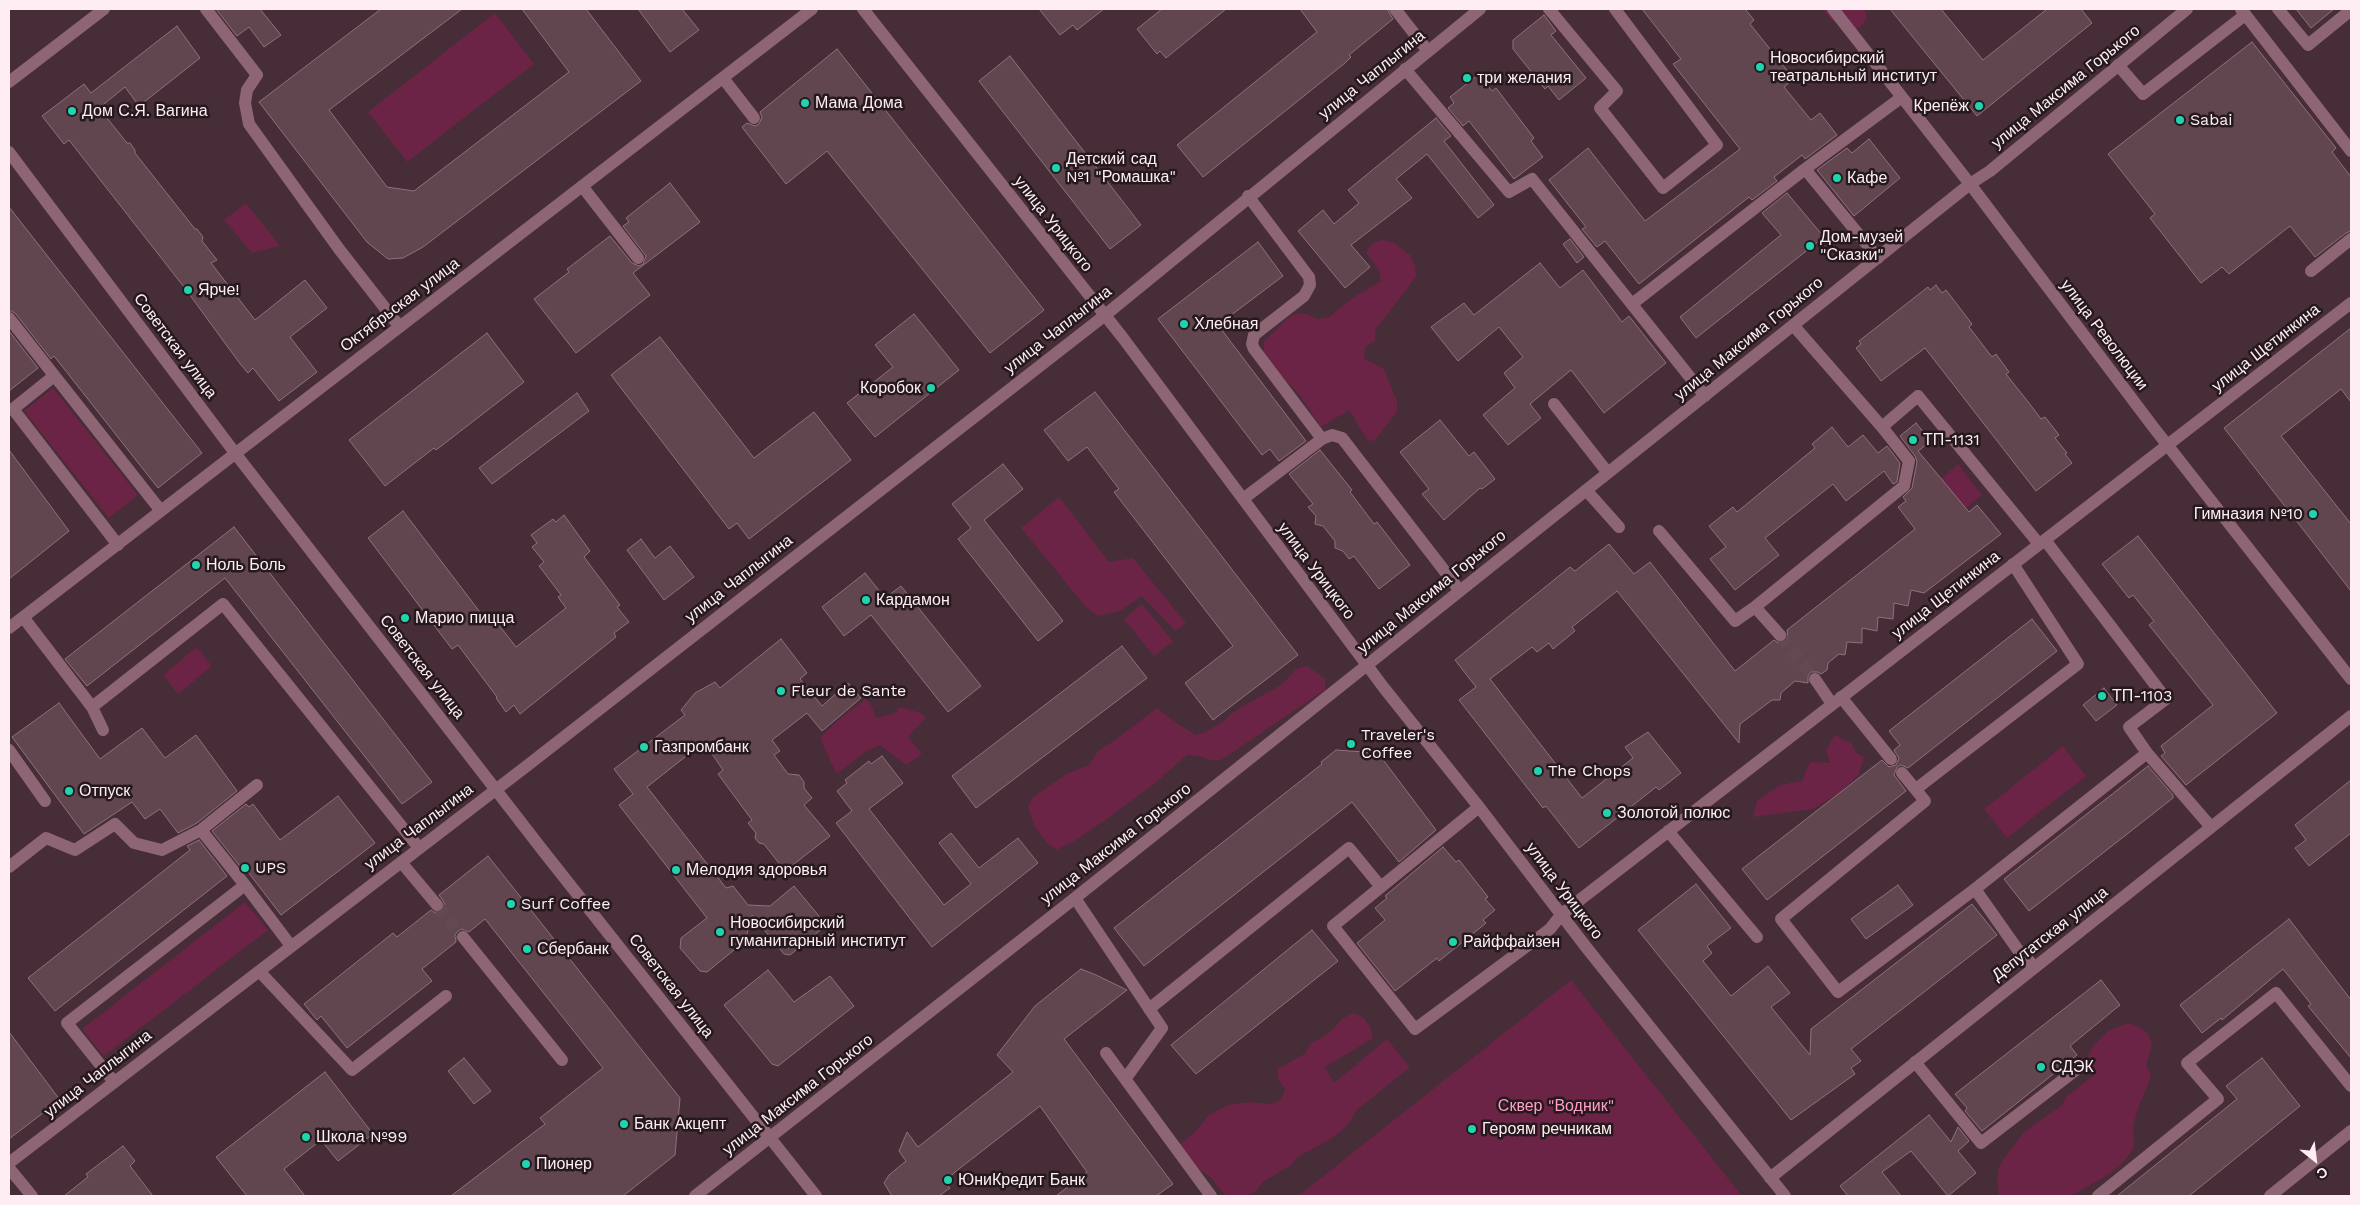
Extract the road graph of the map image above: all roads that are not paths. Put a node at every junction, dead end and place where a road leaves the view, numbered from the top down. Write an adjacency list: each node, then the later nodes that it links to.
1 (104, 9): 18 (street)
2 (206, 9): 36 (street)
3 (812, 9): 17 (street, Октябрьская улица)
4 (863, 9): 33 (street, улица Урицкого)
5 (1395, 9): 14 (street)
6 (1480, 9): 14 (street, улица Чаплыгина)
7 (1550, 9): 8 (street)
8 (1615, 9)
9 (1833, 9): 19 (street, улица Революции)
10 (2187, 9): 15 (street, улица Максима Горького)
11 (2278, 9): 12 (street)
12 (2351, 10)
13 (2243, 12): 15 (street); 21 (street)
14 (1428, 51): 16 (street, улица Чаплыгина)
15 (2118, 65): 24 (street, улица Максима Горького)
16 (1405, 69): 26 (street, улица Чаплыгина); 32 (street)
17 (723, 78): 20 (street); 25 (street, Октябрьская улица)
18 (9, 82)
19 (1902, 97): 23 (street); 24 (street, улица Революции)
20 (754, 118)
21 (2351, 151)
22 (9, 152): 43 (street, Советская улица)
23 (1805, 168): 29 (street); 32 (street)
24 (1970, 184): 29 (street, улица Максима Горького); 42 (street, улица Революции)
25 (582, 186): 28 (street); 36 (street, Октябрьская улица)
26 (1248, 196): 33 (street, улица Чаплыгина); 41 (street)
27 (2351, 239): 30 (street)
28 (638, 258)
29 (1878, 258): 35 (street, улица Максима Горького)
30 (2311, 271)
31 (2351, 303): 42 (street, улица Щетинкина)
32 (1632, 304): 38 (street)
33 (1104, 316): 46 (street, улица Урицкого); 70 (street, улица Чаплыгина)
34 (9, 318): 37 (street)
35 (1793, 325): 38 (street, улица Максима Горького); 40 (street)
36 (399, 326): 43 (street, Октябрьская улица)
37 (54, 376): 47 (street); 51 (street)
38 (1705, 396): 44 (street, улица Максима Горького)
39 (1554, 404): 44 (street)
40 (1882, 427): 50 (street); 54 (street)
41 (1322, 439): 46 (street); 53 (street)
42 (2168, 445): 50 (street, улица Щетинкина); 60 (street, улица Революции)
43 (235, 453): 47 (street, Октябрьская улица); 70 (street, Советская улица)
44 (1608, 473): 45 (street, улица Максима Горького)
45 (1586, 490): 48 (street); 53 (street, улица Максима Горького)
46 (1243, 500): 58 (street, улица Урицкого)
47 (161, 511): 51 (street, Октябрьская улица)
48 (1619, 527)
49 (1659, 532): 54 (street)
50 (2042, 542): 52 (street, улица Щетинкина); 66 (street)
51 (118, 545): 55 (street, Октябрьская улица)
52 (2013, 564): 61 (street, улица Щетинкина); 71 (street)
53 (1460, 591): 58 (street, улица Максима Горького)
54 (1755, 607): 57 (street)
55 (23, 617): 56 (street, Октябрьская улица); 62 (street)
56 (9, 628)
57 (1780, 636)
58 (1367, 665): 73 (street, улица Урицкого); 83 (street, улица Максима Горького)
59 (1815, 679): 61 (street)
60 (2351, 679)
61 (1837, 701): 67 (street); 76 (street, улица Щетинкина)
62 (92, 708): 64 (street); 77 (street)
63 (2351, 716): 74 (street, Депутатская улица)
64 (103, 730)
65 (9, 750): 72 (street)
66 (2147, 753): 74 (street); 82 (street)
67 (1891, 759)
68 (1902, 773): 71 (street)
69 (257, 785): 75 (street)
70 (496, 789): 77 (street, улица Чаплыгина); 101 (street, Советская улица)
71 (1916, 789): 82 (street)
72 (45, 801)
73 (1479, 807): 81 (street); 85 (street, улица Урицкого)
74 (2211, 828): 89 (street, Депутатская улица)
75 (201, 830): 79 (street); 80 (street)
76 (1668, 831): 85 (street, улица Щетинкина); 87 (street)
77 (419, 848): 78 (street, улица Чаплыгина)
78 (401, 862): 84 (street); 88 (street, улица Чаплыгина)
79 (9, 866)
80 (245, 885): 88 (street); 98 (street)
81 (1381, 887): 85 (street, улица Щетинкина); 92 (street)
82 (1975, 889): 89 (street)
83 (1074, 898): 92 (street); 101 (street, улица Максима Горького)
84 (437, 905)
85 (1562, 915): 104 (street, улица Урицкого)
86 (462, 937): 94 (street)
87 (1757, 937)
88 (291, 946): 90 (street, улица Чаплыгина)
89 (2035, 967): 95 (street, Депутатская улица)
90 (259, 971): 91 (street); 98 (street, улица Чаплыгина)
91 (446, 996)
92 (1150, 1009): 97 (street)
93 (1106, 1053): 97 (street)
94 (562, 1060)
95 (1915, 1062): 96 (street); 104 (street, Депутатская улица)
96 (2081, 1066)
97 (1126, 1078): 108 (street)
98 (114, 1082): 102 (street, улица Чаплыгина)
99 (2351, 1086): 110 (street)
100 (2351, 1131): 111 (street)
101 (770, 1138): 106 (street, улица Максима Горького); 107 (street, Советская улица)
102 (9, 1163)
103 (9, 1168): 105 (street)
104 (1770, 1178): 109 (street, улица Урицкого)
105 (32, 1196)
106 (695, 1196)
107 (816, 1196)
108 (1211, 1196)
109 (1785, 1196)
110 (2098, 1196)
111 (2270, 1196)

